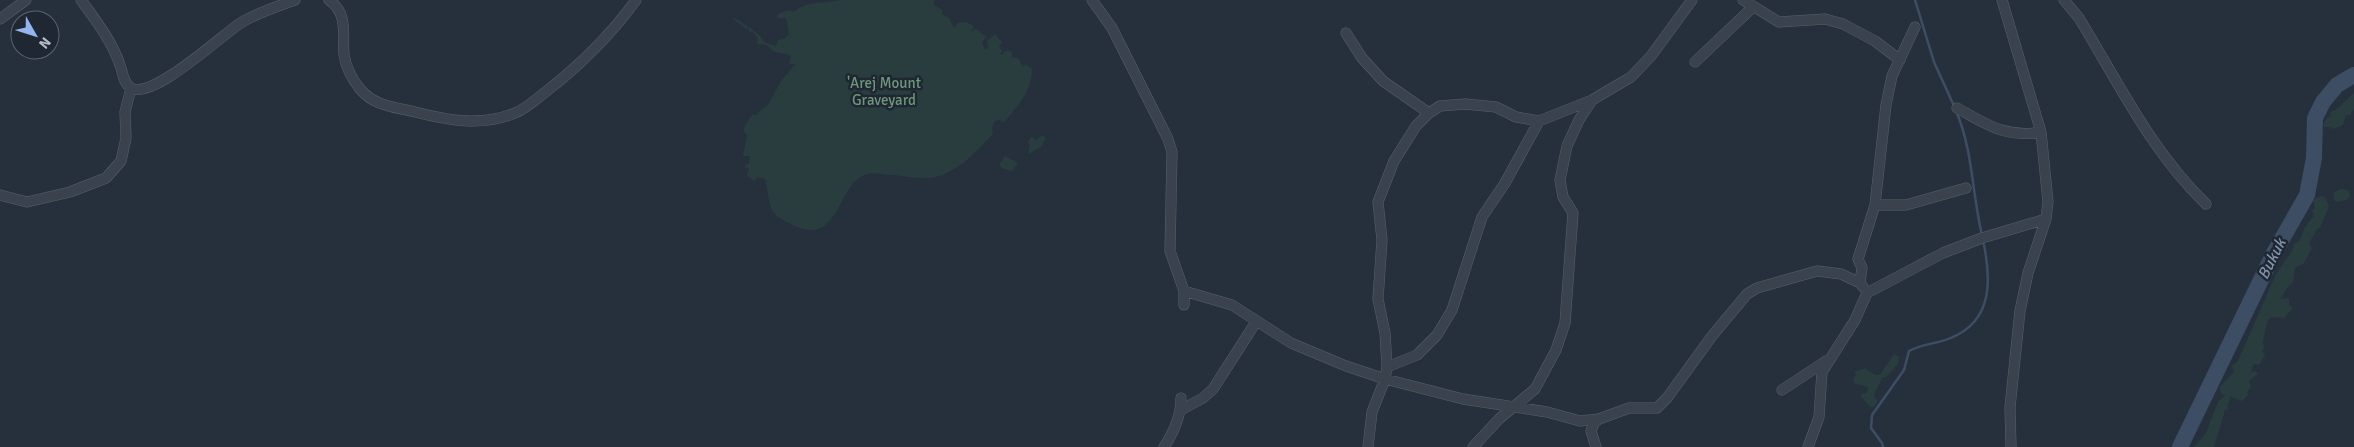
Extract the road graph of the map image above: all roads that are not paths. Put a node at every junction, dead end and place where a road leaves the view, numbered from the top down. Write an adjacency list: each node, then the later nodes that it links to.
1 (26, 0): 12 (street)
2 (81, 0): 17 (street)
3 (295, 0): 17 (street)
4 (330, 0): 10 (street)
5 (1092, 0): 31 (street)
6 (1692, 0): 18 (street)
7 (1743, 0): 11 (street)
8 (2002, 0): 22 (street)
9 (2064, 0): 25 (street)
10 (634, 1)
11 (1753, 8): 15 (street); 16 (street)
12 (0, 19)
13 (1915, 27): 15 (street)
14 (1346, 33): 20 (street)
15 (1900, 60): 26 (street)
16 (1695, 62)
17 (131, 88): 24 (street)
18 (1592, 100): 21 (street); 40 (street)
19 (1958, 108): 22 (street)
20 (1428, 113): 21 (street); 36 (street)
21 (1539, 121): 36 (street)
22 (2041, 132): 27 (street)
23 (1966, 188): 26 (street)
24 (0, 196)
25 (2206, 204)
26 (1875, 205): 28 (street)
27 (2046, 219): 32 (street); 50 (street)
28 (1858, 259): 29 (street); 30 (street)
29 (1842, 274): 30 (street); 43 (street)
30 (1860, 283): 32 (street)
31 (1184, 291): 33 (street); 34 (street)
32 (1868, 293): 35 (street)
33 (1184, 305)
34 (1256, 322): 37 (street); 41 (street)
35 (1830, 357): 38 (street); 49 (street)
36 (1387, 366): 37 (street)
37 (1385, 379): 40 (street); 46 (street)
38 (1782, 390)
39 (1181, 398): 41 (street)
40 (1514, 407): 42 (street); 47 (street)
41 (1181, 410): 45 (street)
42 (1576, 419): 43 (street); 44 (street)
43 (1599, 419): 44 (street)
44 (1591, 437): 48 (street)
45 (1164, 447)
46 (1368, 447)
47 (1473, 447)
48 (1596, 447)
49 (1808, 447)
50 (2011, 447)

